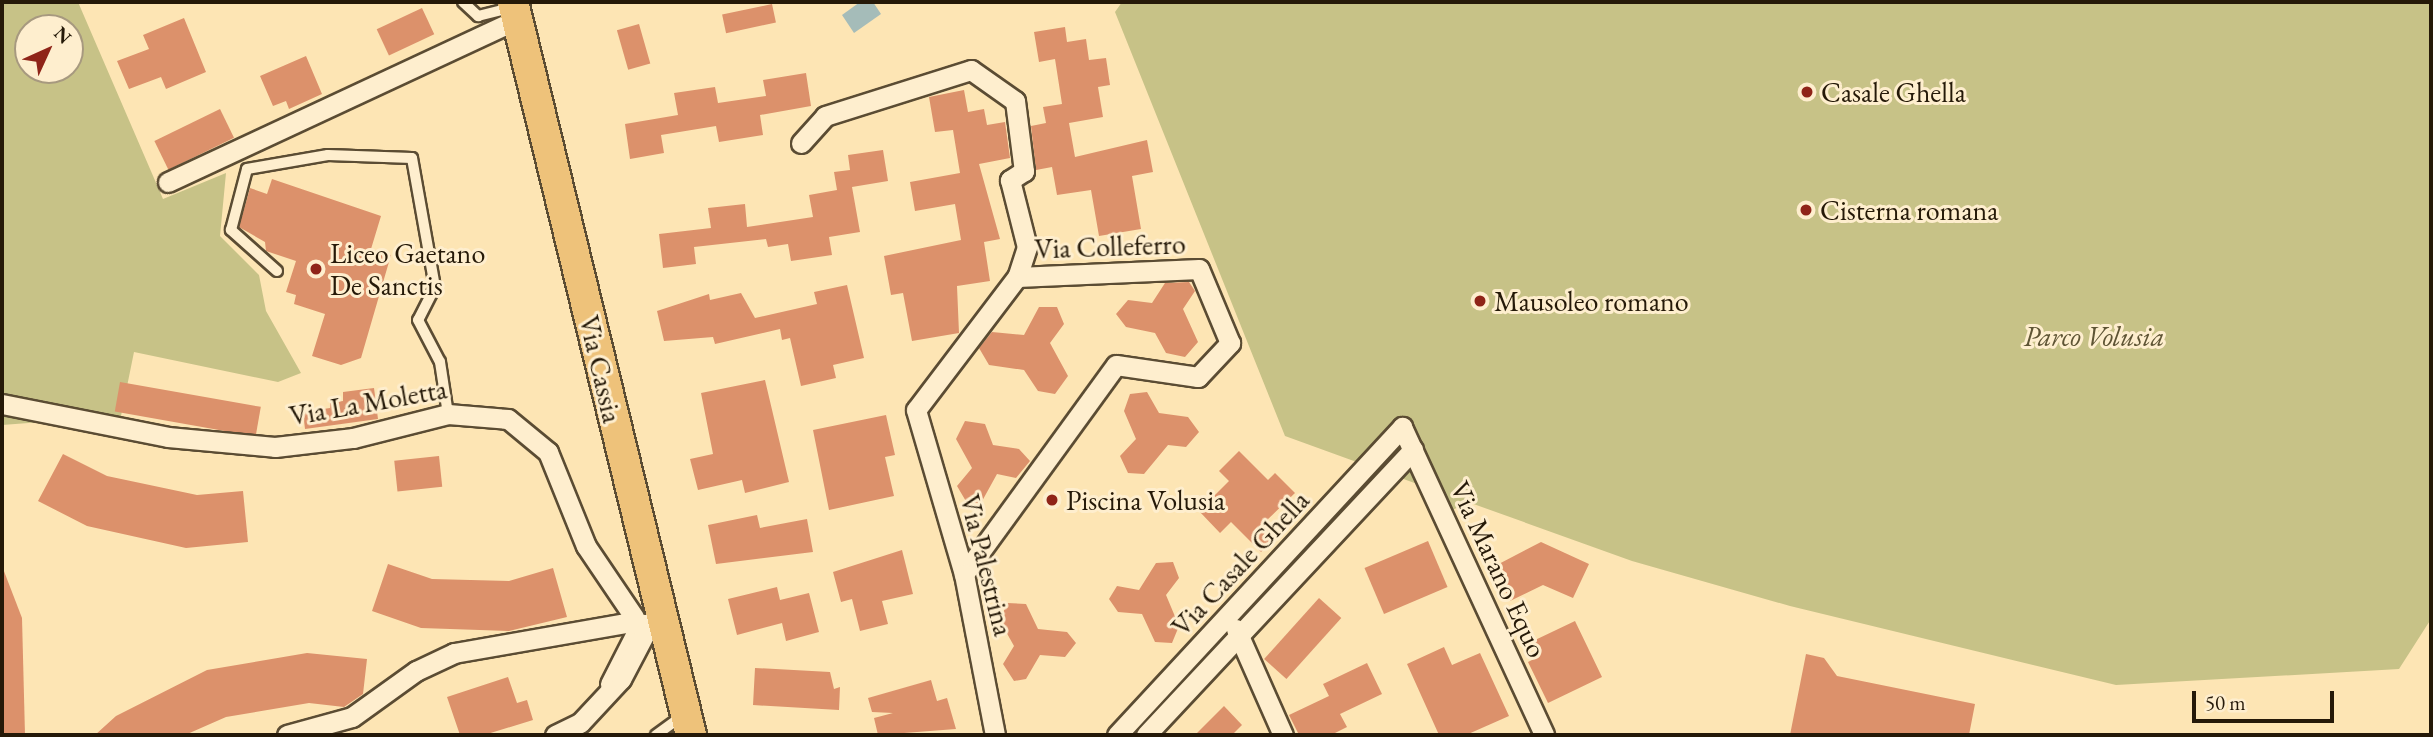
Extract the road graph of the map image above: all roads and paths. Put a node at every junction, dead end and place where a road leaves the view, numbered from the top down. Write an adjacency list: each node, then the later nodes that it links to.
1 (463, 2): 2 (lane)
2 (514, 9): 4 (street); 14 (main road, Via Cassia)
3 (802, 143): 6 (street)
4 (167, 182)
5 (278, 271): 9 (lane)
6 (1017, 277): 8 (street, Via Colleferro); 12 (street, Via Colleferro)
7 (2, 404): 9 (street, Via La Moletta)
8 (916, 410): 12 (street, Via Palestrina)
9 (448, 414): 14 (street, Via La Moletta)
10 (1402, 427): 11 (street, Via Marano Equo); 13 (street, Via Casale Ghella)
11 (1413, 450): 15 (street, Via Casale Ghella); 24 (street, Via Marano Equo)
12 (964, 574): 20 (street, Via Palestrina)
13 (1230, 615): 15 (street); 21 (street, Via Casale Ghella)
14 (645, 619): 16 (main road, Via Cassia); 17 (street); 18 (street)
15 (1240, 638): 22 (street, Via Casale Ghella); 23 (street)
16 (688, 724): 19 (lane)
17 (287, 735)
18 (555, 735)
19 (656, 735)
20 (996, 735)
21 (1117, 735)
22 (1146, 735)
23 (1283, 735)
24 (1544, 735)

